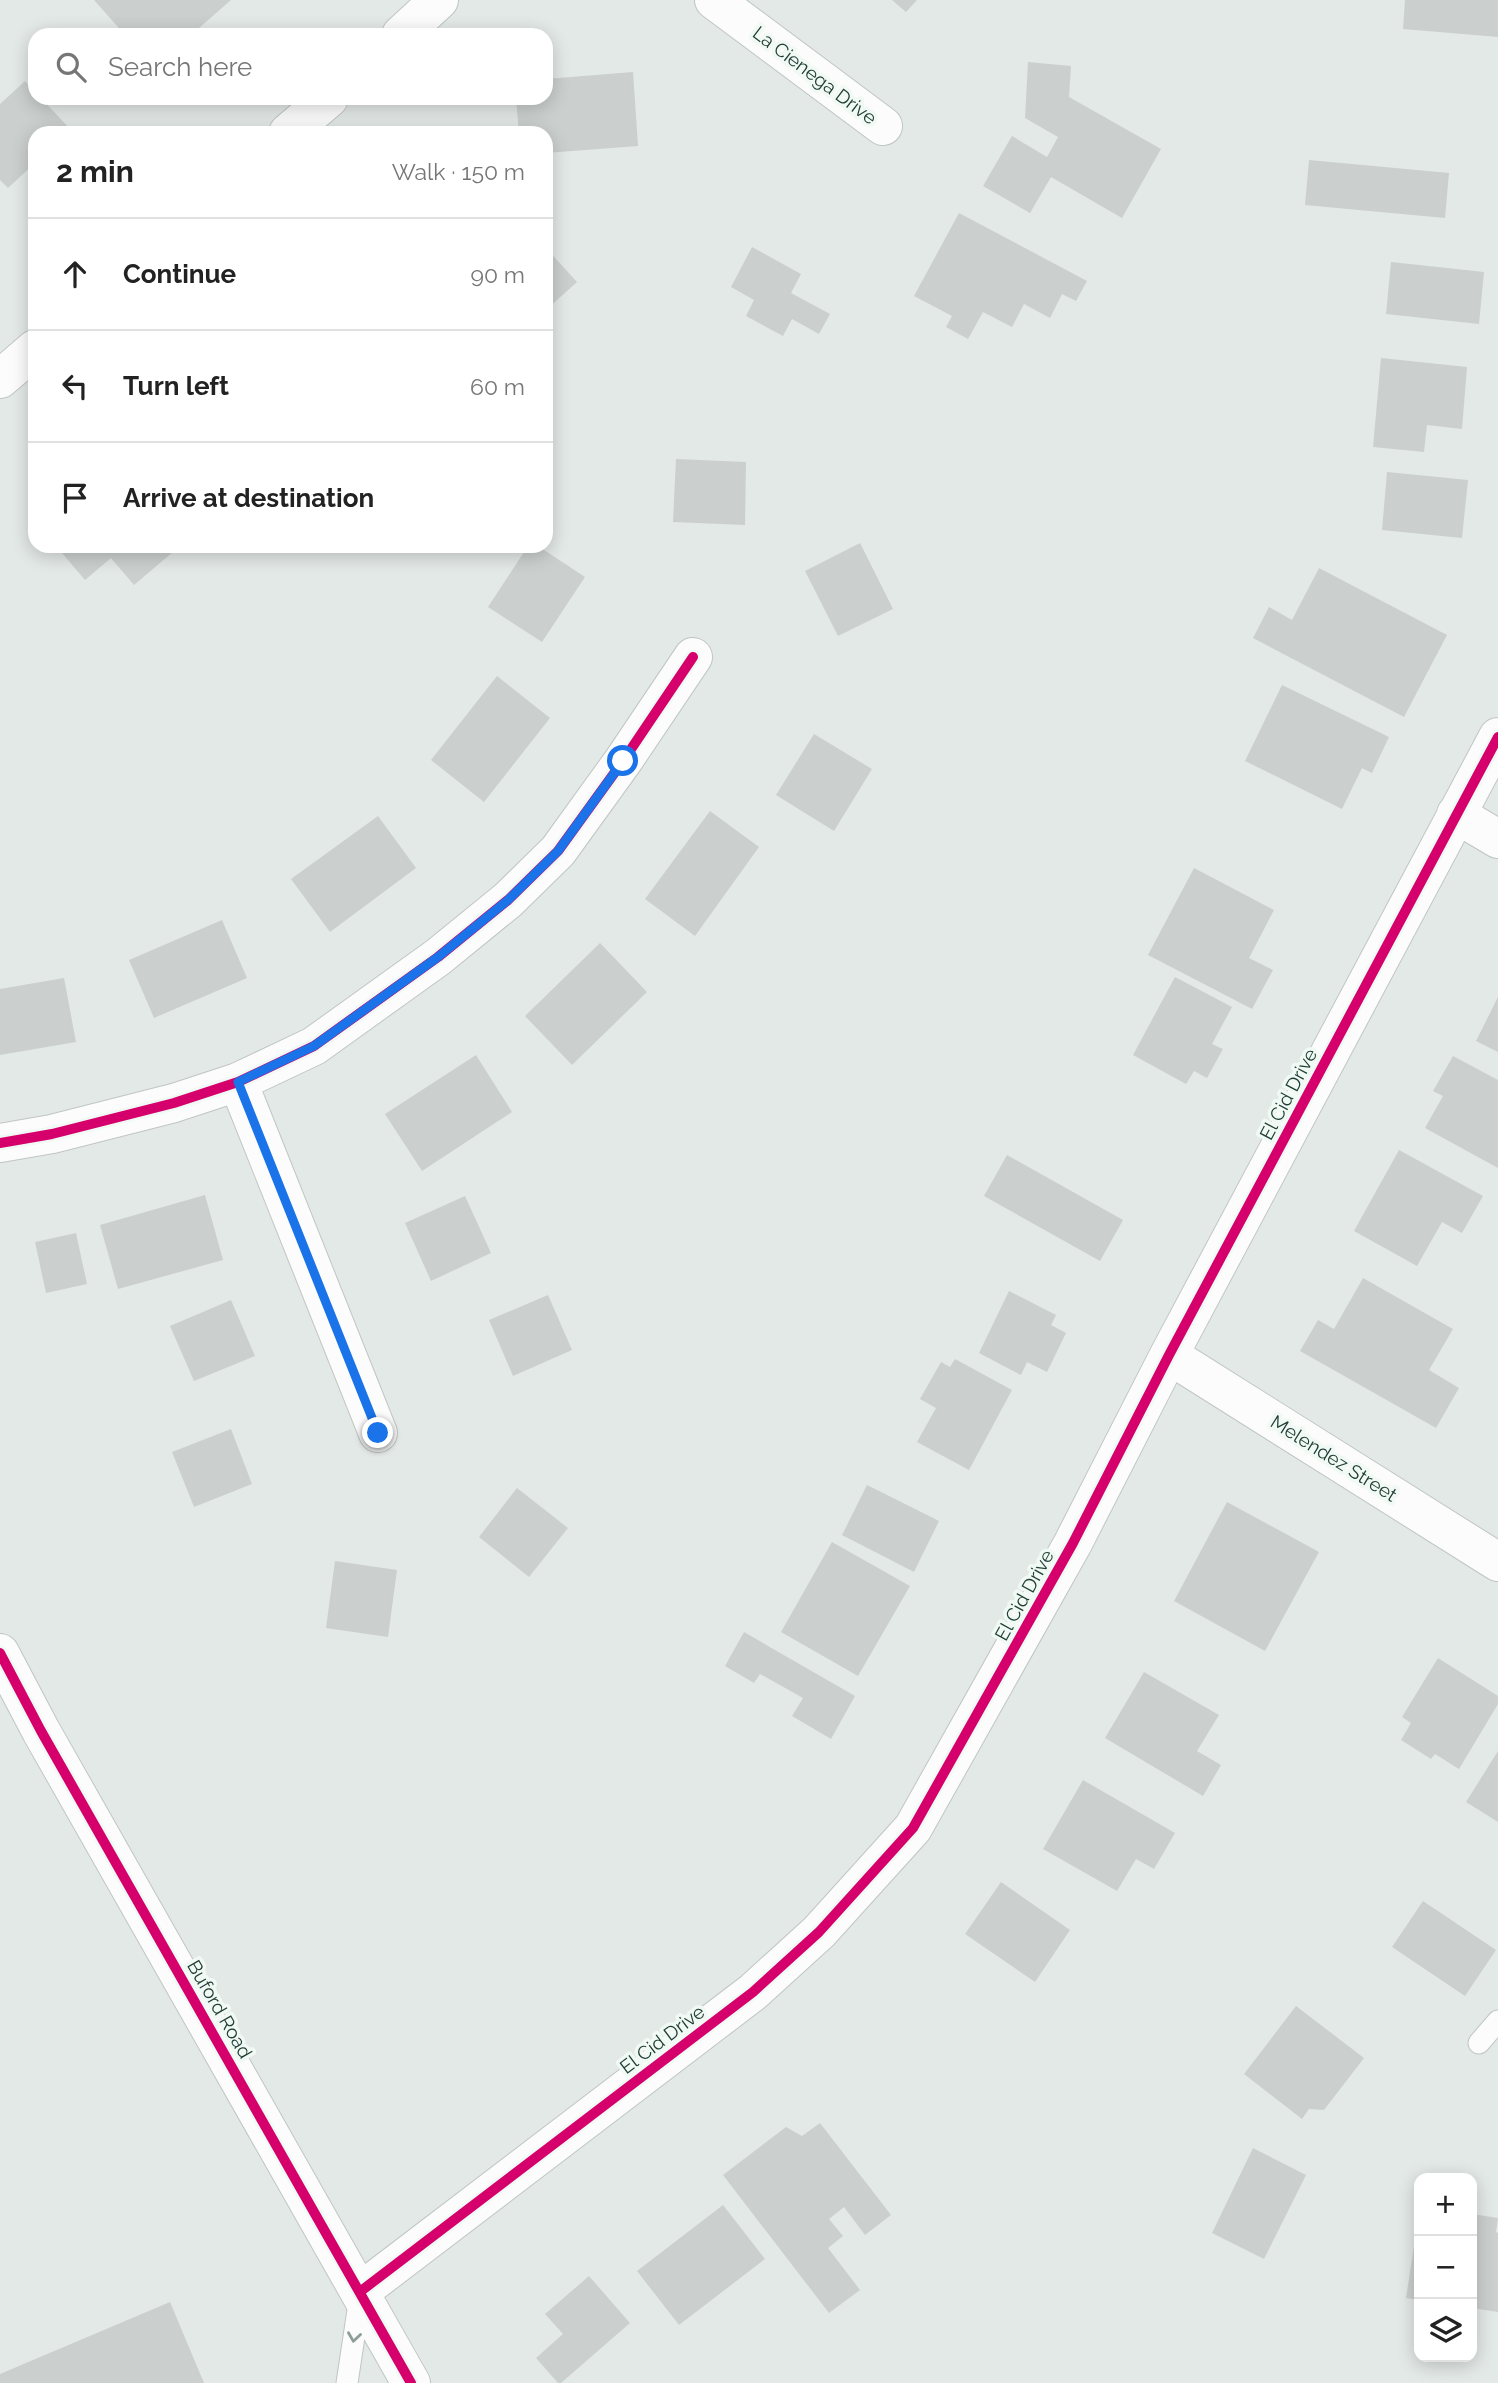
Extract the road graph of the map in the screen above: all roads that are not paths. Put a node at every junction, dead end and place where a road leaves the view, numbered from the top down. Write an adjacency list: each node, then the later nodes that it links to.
1 (439, 0): 3 (street)
2 (714, 0): 6 (street, La Cienega Drive)
3 (409, 28)
4 (321, 105): 5 (street)
5 (296, 126)
6 (883, 126)
7 (28, 355): 8 (street)
8 (0, 379)
9 (693, 657): 13 (street)
10 (1498, 737): 11 (street, El Cid Drive)
11 (1456, 814): 12 (street); 15 (street, El Cid Drive)
12 (1498, 839)
13 (238, 1082): 14 (street); 16 (street)
14 (0, 1143)
15 (1169, 1355): 17 (street, Melendez Street); 21 (street, El Cid Drive)
16 (378, 1433)
17 (1498, 1562)
18 (0, 1653): 21 (street, Buford Road)
19 (1498, 2021): 20 (lane)
20 (1479, 2043)
21 (360, 2291): 22 (lane, one-way to 22); 23 (street, Buford Road)
22 (347, 2383)
23 (411, 2383)

